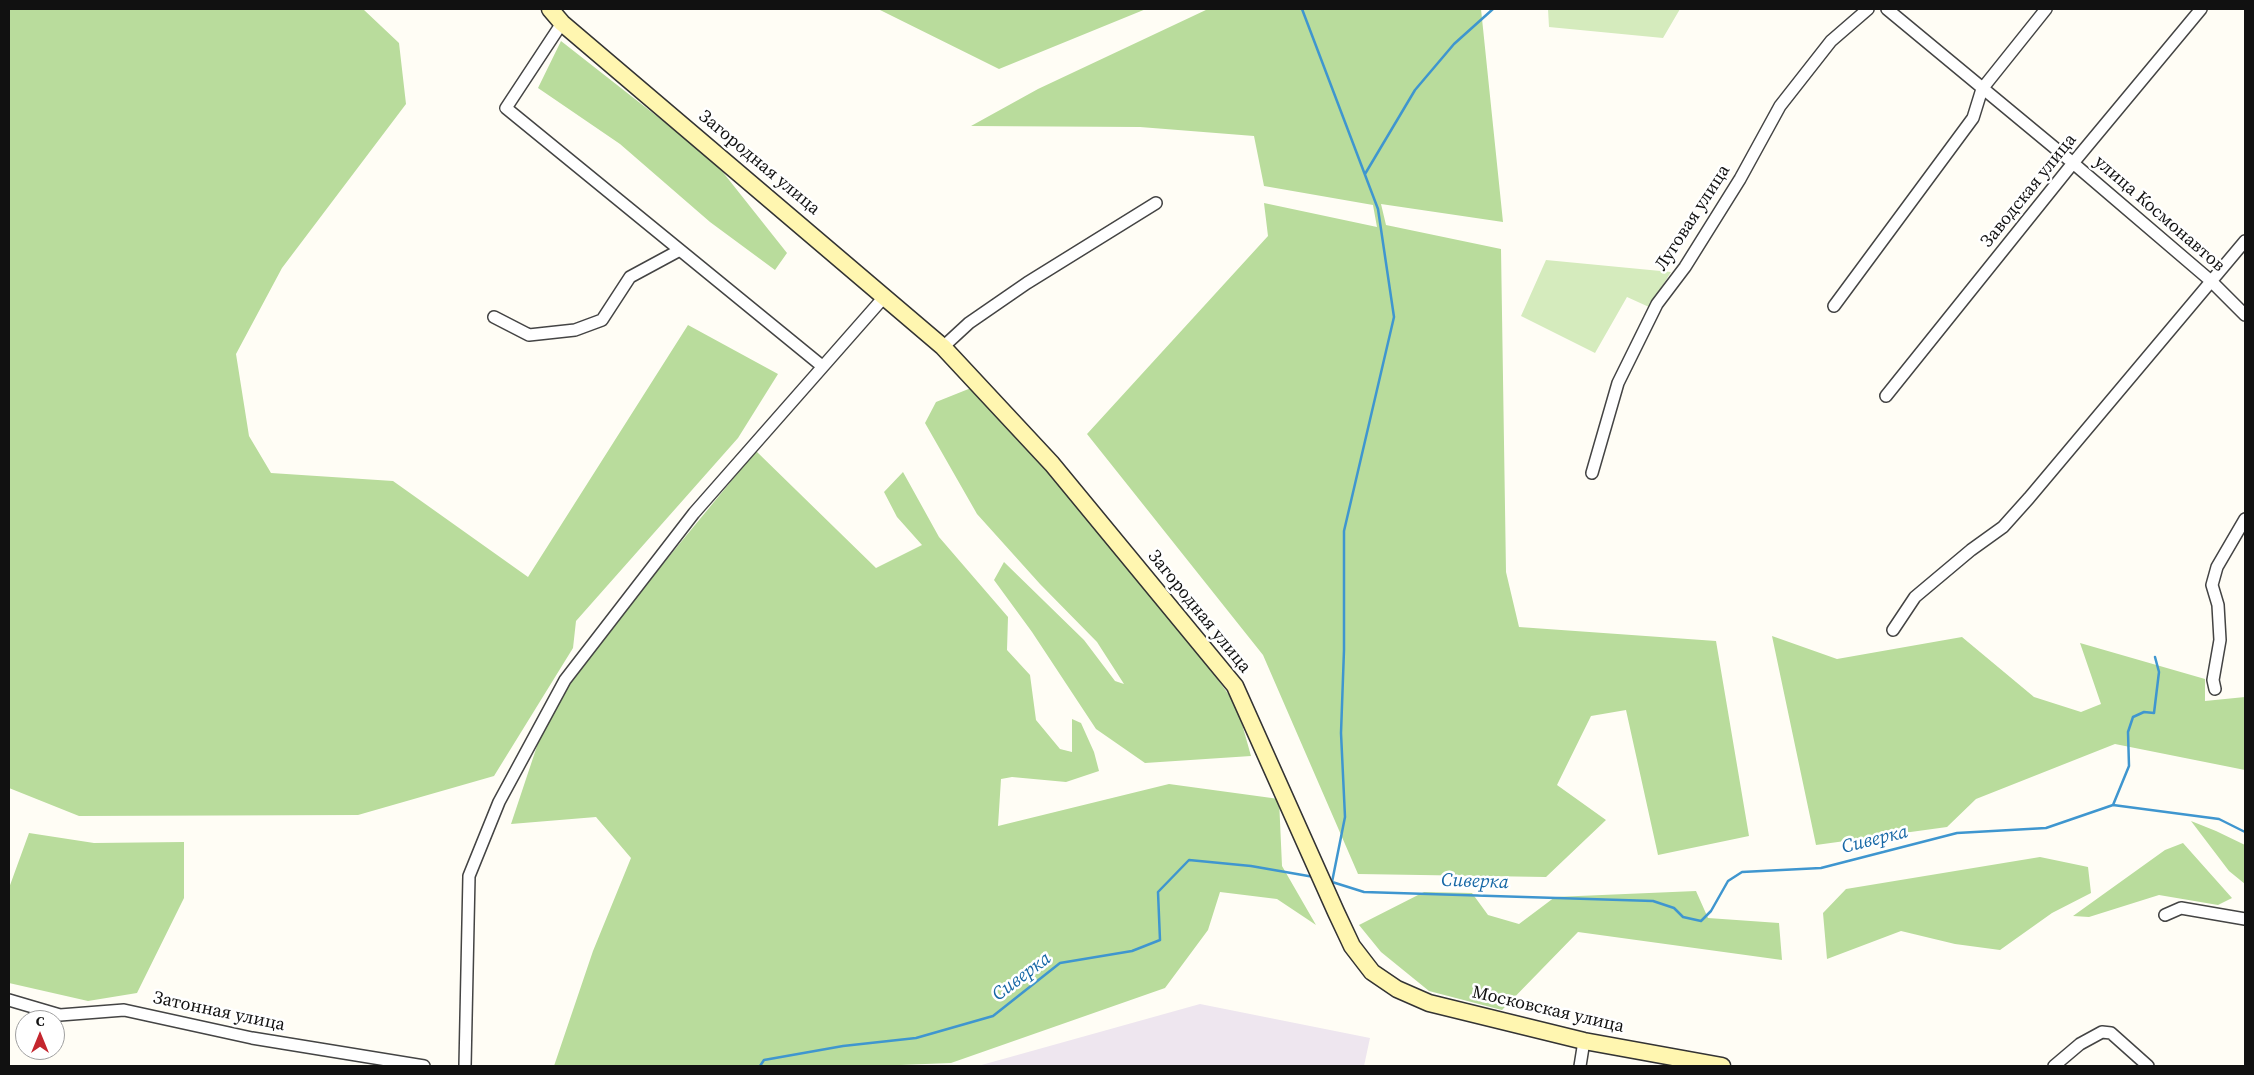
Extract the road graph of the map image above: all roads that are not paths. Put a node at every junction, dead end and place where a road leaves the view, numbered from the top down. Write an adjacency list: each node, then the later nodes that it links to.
1 (550, 9): 6 (main road, Загородная улица)
2 (1868, 9): 20 (street, Луговая улица)
3 (1887, 9): 7 (street, улица Космонавтов)
4 (2046, 9): 7 (street)
5 (2201, 9): 8 (street, Заводская улица)
6 (562, 22): 11 (street); 13 (main road, Загородная улица)
7 (1982, 89): 8 (street, улица Космонавтов); 14 (street)
8 (2073, 163): 12 (street, улица Космонавтов); 19 (street, Заводская улица)
9 (1156, 203): 17 (street)
10 (2245, 241): 12 (street)
11 (680, 250): 16 (street); 18 (street)
12 (2211, 281): 15 (street, улица Космонавтов); 22 (street)
13 (885, 296): 17 (main road, Загородная улица); 18 (street)
14 (1834, 306)
15 (2245, 315)
16 (494, 317)
17 (943, 347): 26 (main road, Загородная улица)
18 (822, 366): 30 (street)
19 (1886, 396)
20 (1592, 473)
21 (2245, 518): 23 (street)
22 (1892, 630)
23 (2215, 689)
24 (2165, 915): 25 (street)
25 (2245, 919)
26 (1372, 972): 28 (main road, Московская улица)
27 (9, 1000): 29 (street, Затонная улица)
28 (1584, 1041): 31 (street); 32 (main road, Московская улица)
29 (424, 1066)
30 (465, 1066)
31 (1580, 1066)
32 (1722, 1066)
33 (2054, 1066): 34 (street)
34 (2148, 1066)

